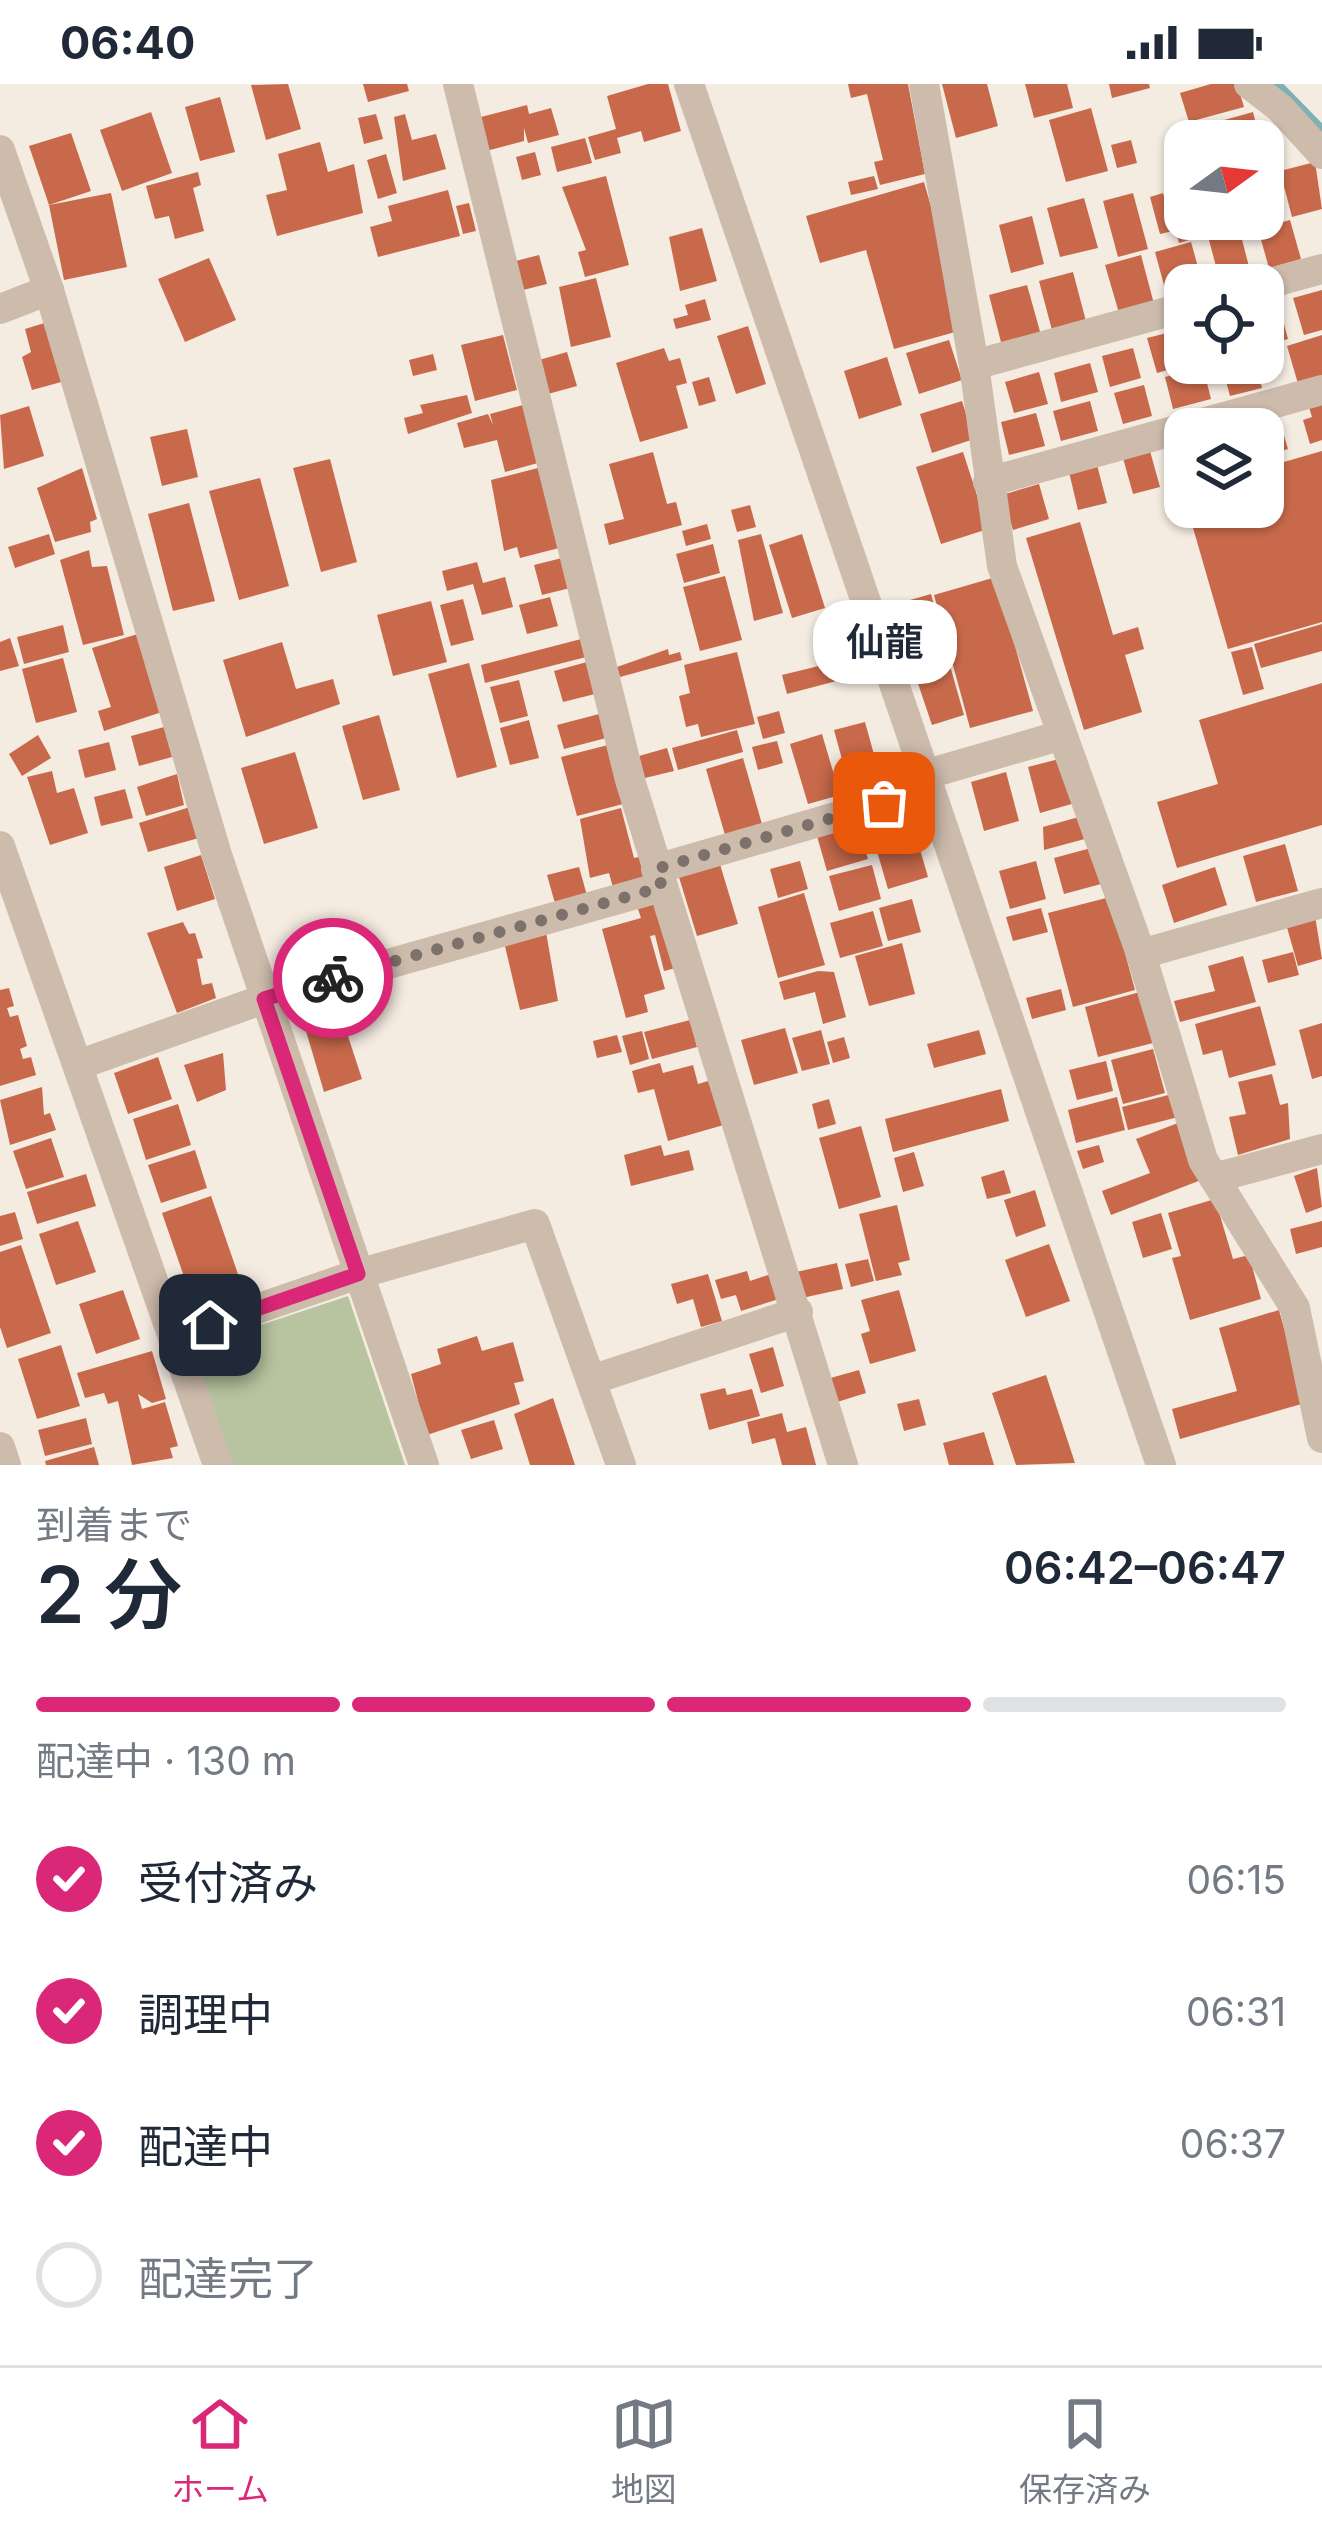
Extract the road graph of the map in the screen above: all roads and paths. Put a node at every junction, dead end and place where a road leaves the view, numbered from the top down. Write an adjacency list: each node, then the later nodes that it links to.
1 (458, 84): 18 (street)
2 (689, 84): 16 (street)
3 (924, 84): 12 (street)
4 (1249, 84): 6 (street)
5 (0, 150): 9 (street)
6 (1322, 154)
7 (1322, 269): 8 (street)
8 (1284, 279)
9 (49, 290): 10 (street); 21 (street)
10 (0, 309)
11 (1164, 313): 12 (street)
12 (974, 365): 14 (street)
13 (1322, 390): 14 (street)
14 (988, 482): 15 (street)
15 (1062, 735): 16 (street); 20 (street)
16 (927, 782): 18 (street); 36 (street)
17 (0, 846): 22 (street)
18 (659, 878): 21 (street); 26 (street)
19 (1322, 903): 20 (street)
20 (1141, 954): 24 (street)
21 (264, 999): 22 (street); 25 (street)
22 (78, 1064): 27 (street)
23 (1322, 1149): 24 (street)
24 (1214, 1178): 29 (street)
25 (358, 1274): 27 (street); 28 (street); 33 (street)
26 (798, 1312): 28 (street); 35 (street)
27 (173, 1338): 31 (street)
28 (591, 1380): 34 (street)
29 (1322, 1438)
30 (0, 1447): 32 (street)
31 (216, 1464)
32 (6, 1465)
33 (424, 1465)
34 (621, 1465)
35 (843, 1465)
36 (1161, 1465)

